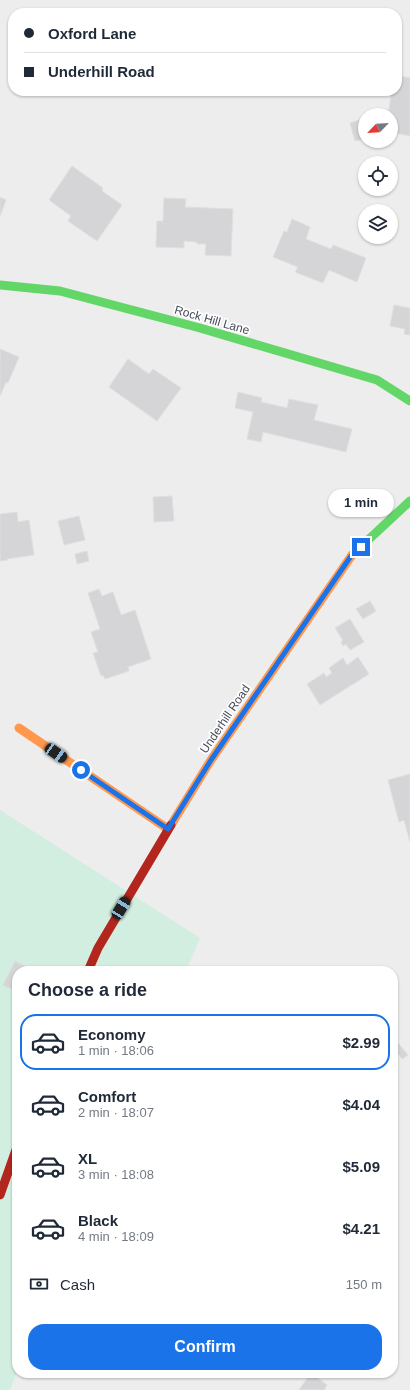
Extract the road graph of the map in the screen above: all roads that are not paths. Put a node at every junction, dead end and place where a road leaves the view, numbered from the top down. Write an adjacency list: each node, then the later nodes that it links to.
1 (0, 285): 2 (street, Rock Hill Lane)
2 (410, 401)
3 (410, 501): 5 (street, Underhill Road)
4 (19, 728): 5 (street)
5 (168, 829): 6 (street, Underhill Road)
6 (90, 966)
7 (12, 1161): 8 (street)
8 (0, 1195)

